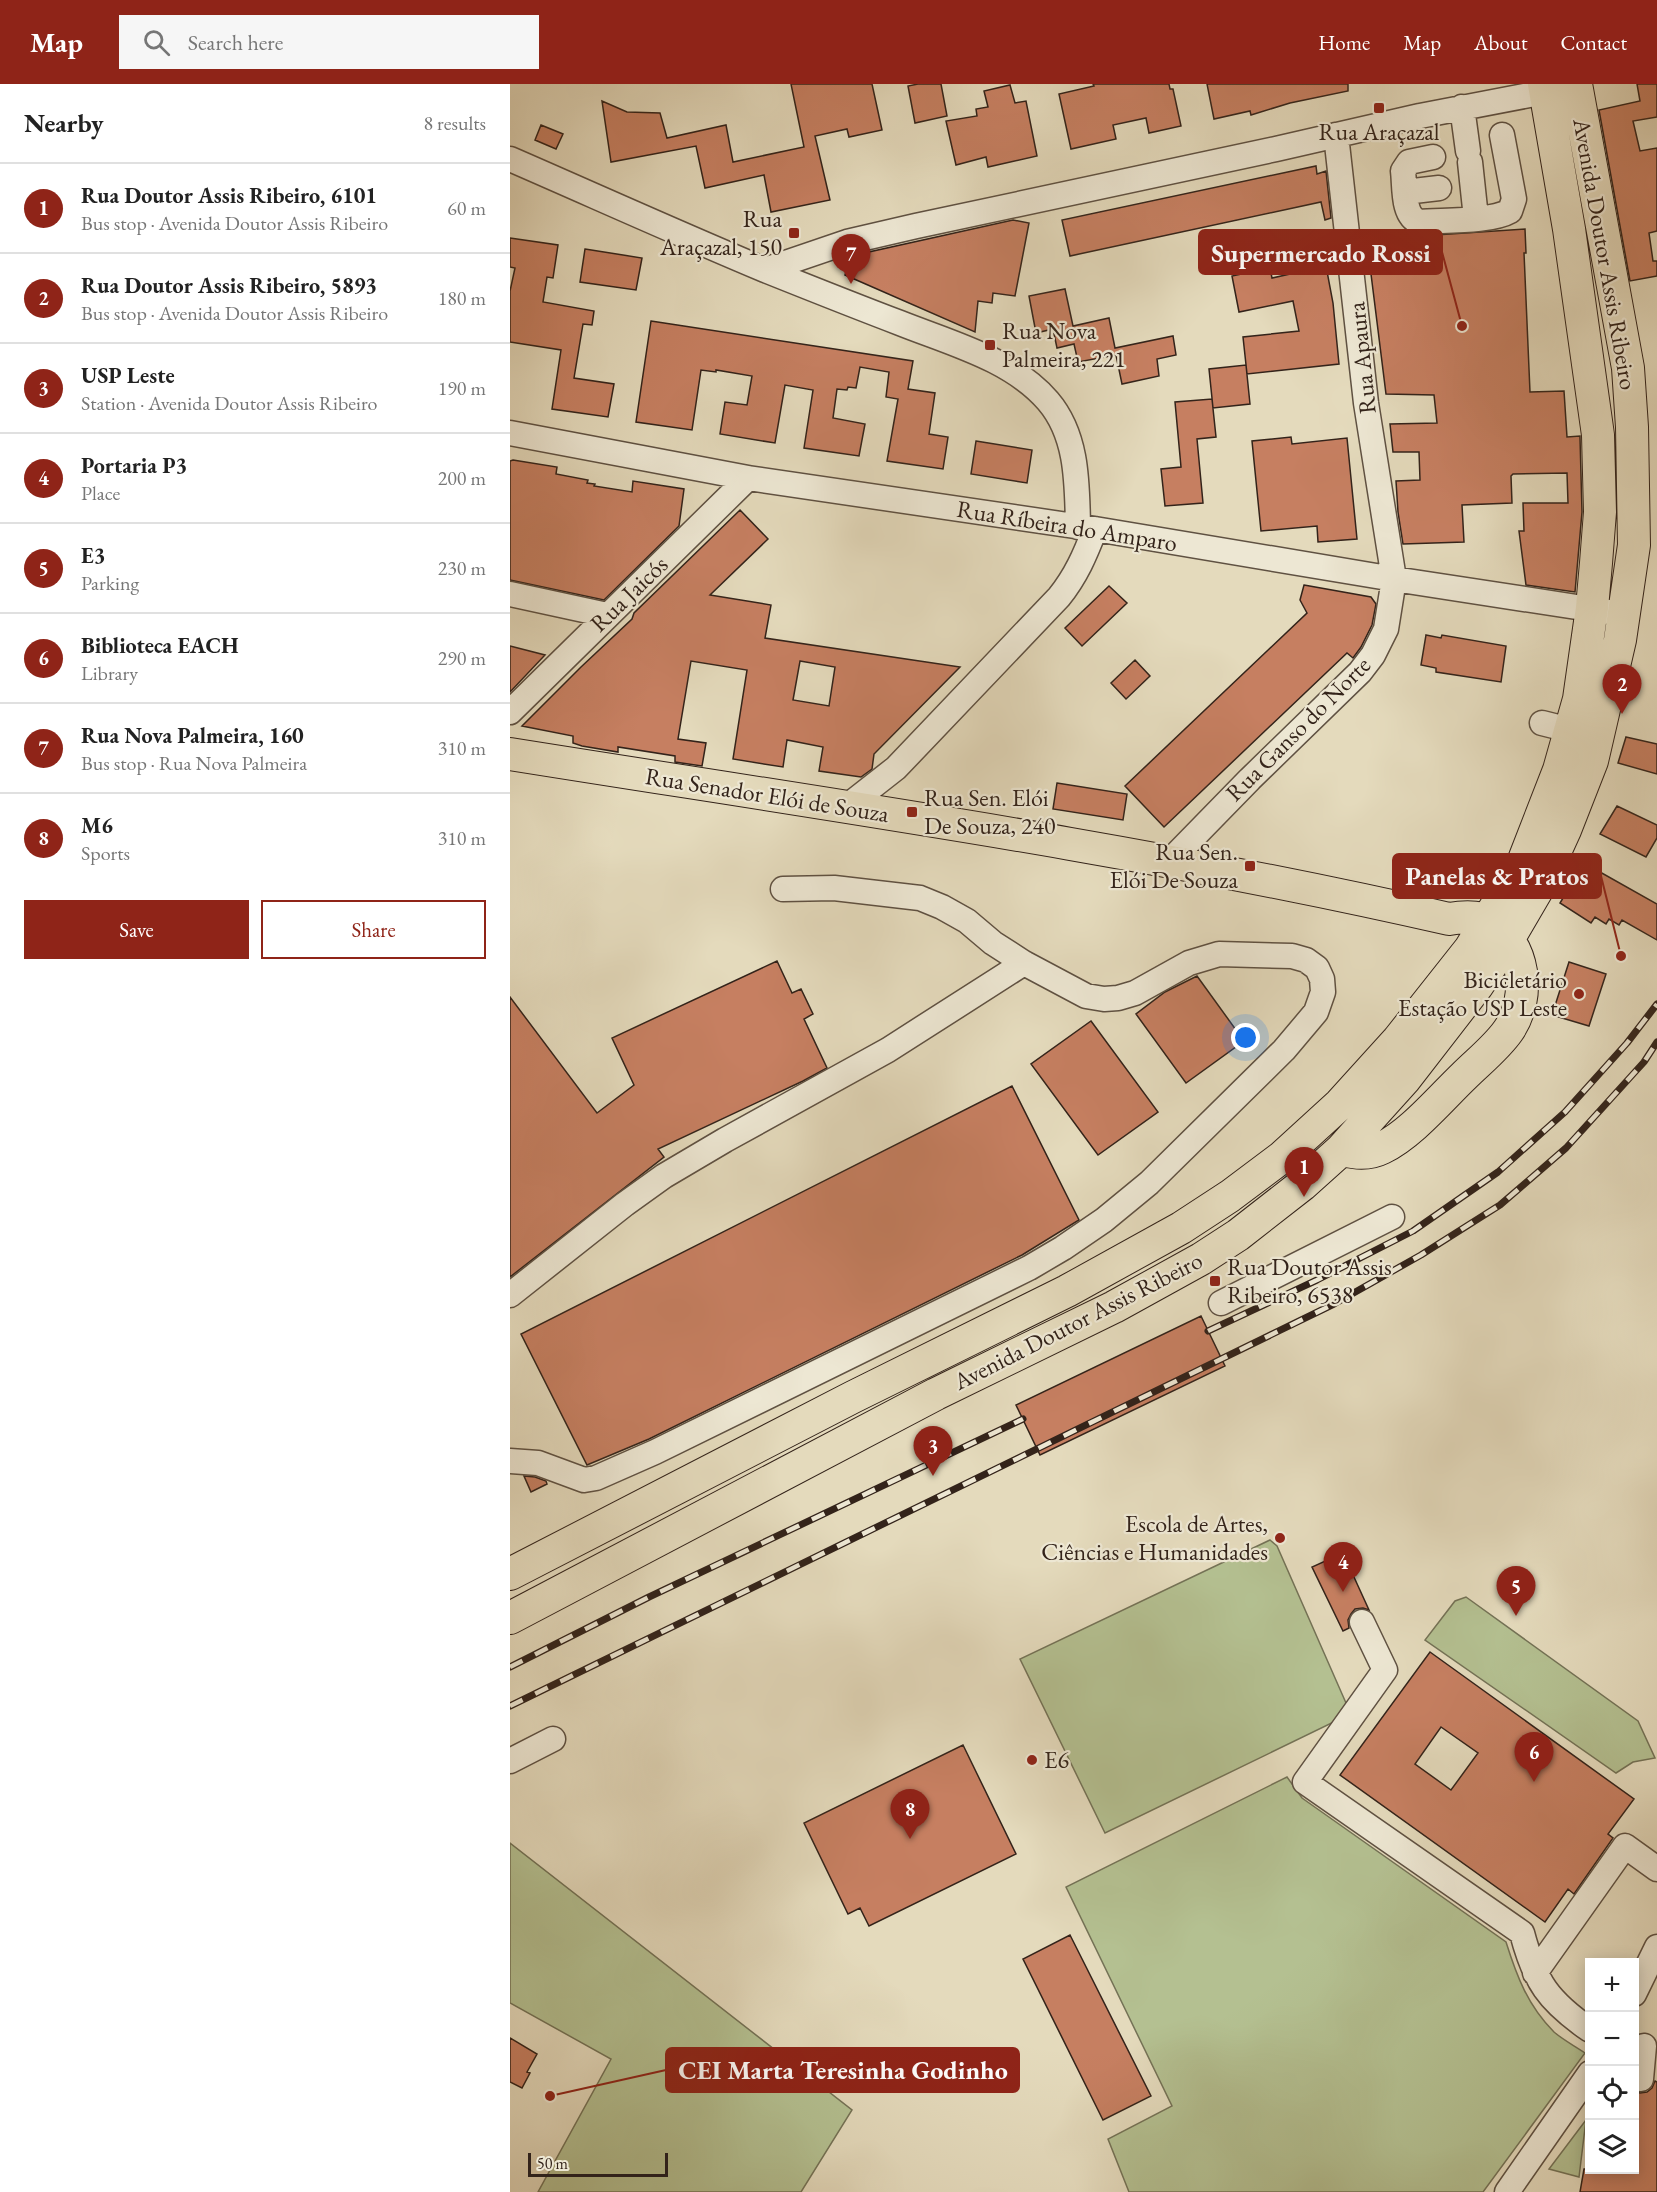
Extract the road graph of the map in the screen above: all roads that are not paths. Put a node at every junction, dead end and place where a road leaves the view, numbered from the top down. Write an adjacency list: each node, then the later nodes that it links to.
1 (1576, 84): 19 (main road, Avenida Doutor Assis Ribeiro)
2 (1544, 88): 3 (street); 17 (main road, Avenida Doutor Assis Ribeiro)
3 (1462, 107): 4 (street); 10 (street)
4 (1336, 135): 11 (street); 15 (street, Rua Apaura)
5 (1502, 135): 10 (street)
6 (1433, 157): 9 (street)
7 (510, 159): 11 (street)
8 (1439, 188): 9 (street)
9 (1405, 192): 10 (street)
10 (1476, 218)
11 (765, 270): 14 (street)
12 (510, 433): 13 (street, Rua Ríbeira do Amparo)
13 (748, 478): 14 (street, Rua Ríbeira do Amparo); 18 (street, Rua Jaicós)
14 (1087, 528): 15 (street, Rua Ríbeira do Amparo); 22 (street)
15 (1394, 579): 17 (street, Rua Ríbeira do Amparo); 25 (street, Rua Ganso do Norte)
16 (510, 594): 18 (street)
17 (1592, 608): 19 (street, Rua Ríbeira do Amparo); 28 (main road, Avenida Doutor Assis Ribeiro)
18 (607, 615): 20 (street, Rua Jaicós)
19 (1625, 615): 28 (main road, Avenida Doutor Assis Ribeiro)
20 (510, 711)
21 (510, 754): 23 (main road, Rua Senador Elói de Souza)
22 (896, 768): 23 (street); 24 (street)
23 (845, 807): 24 (main road, Rua Senador Elói de Souza)
24 (880, 813): 25 (main road, Rua Senador Elói de Souza)
25 (1170, 862): 27 (main road, Rua Senador Elói de Souza)
26 (783, 889): 30 (street)
27 (1449, 919): 28 (main road, Rua Senador Elói de Souza); 29 (main road)
28 (1498, 930): 29 (main road, Avenida Doutor Assis Ribeiro); 32 (main road, Avenida Doutor Assis Ribeiro); 32 (main road)
29 (1470, 949): 31 (main road, Avenida Doutor Assis Ribeiro)
30 (1024, 963): 34 (street); 36 (street)
31 (1340, 1104): 32 (main road); 37 (main road, Avenida Doutor Assis Ribeiro)
32 (1341, 1150): 38 (main road, Avenida Doutor Assis Ribeiro)
33 (1392, 1217): 35 (street)
34 (510, 1295)
35 (1221, 1304)
36 (510, 1461)
37 (510, 1574)
38 (510, 1618)
39 (1362, 1622): 44 (street)
40 (553, 1739): 41 (street)
41 (510, 1761)
42 (1657, 1869): 44 (street)
43 (1657, 1947): 45 (street)
44 (1535, 1973): 46 (street)
45 (1639, 1985)
46 (1585, 2027)
47 (1645, 2048): 48 (street)
48 (1641, 2079)
49 (1585, 2080): 50 (street)
50 (1507, 2192)

